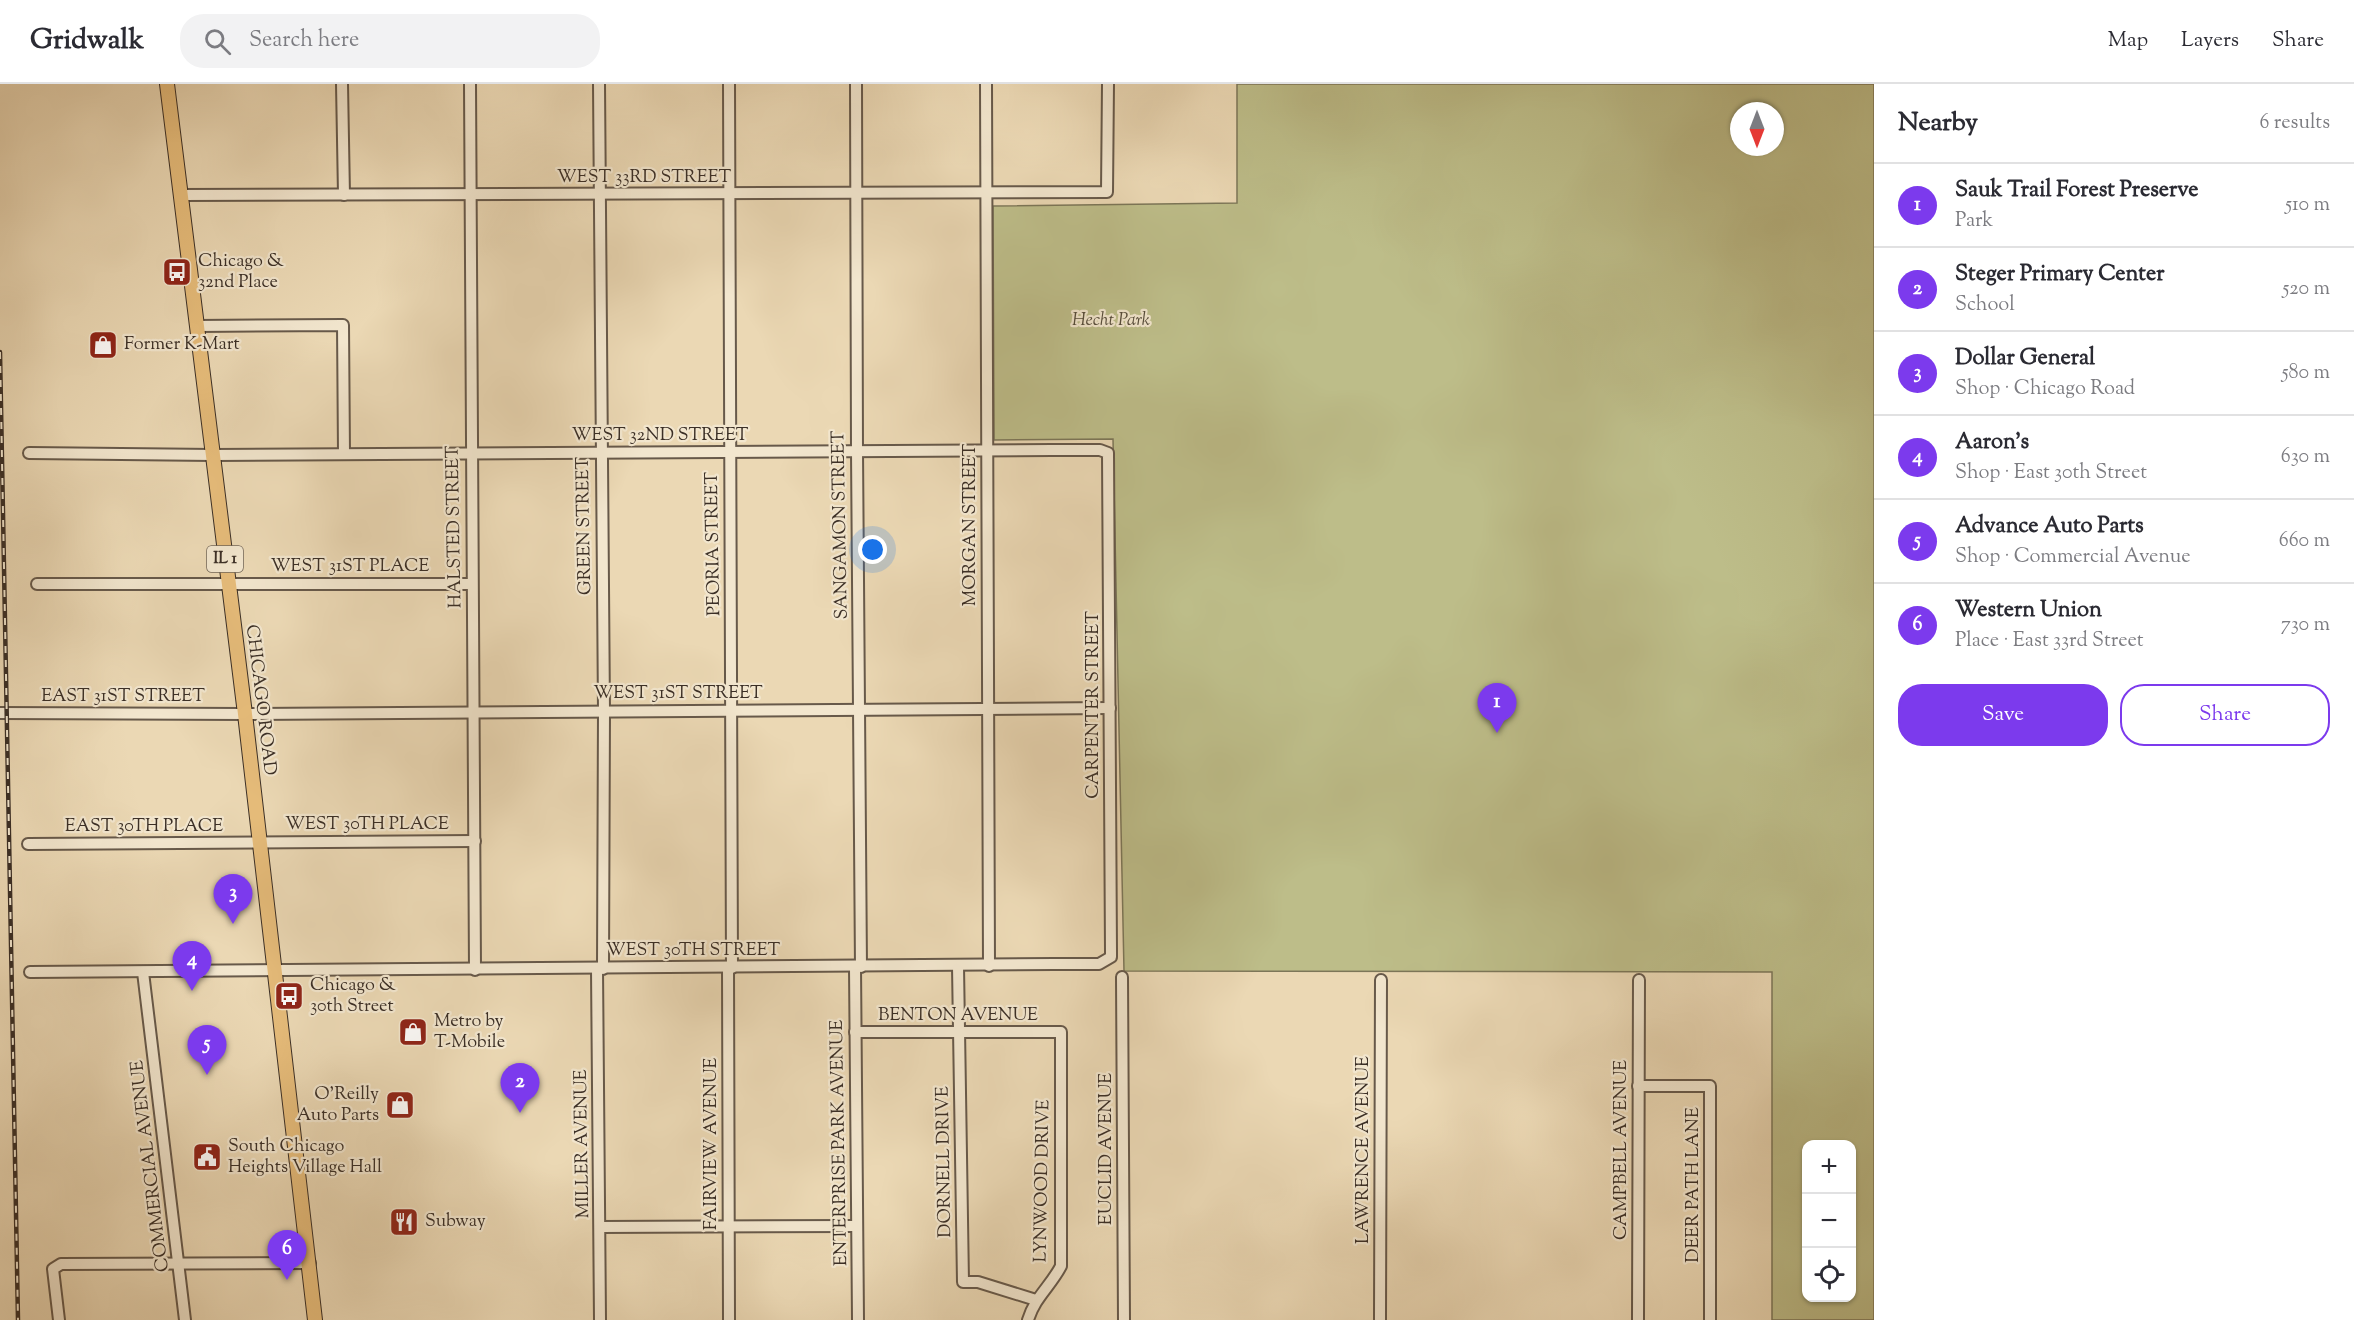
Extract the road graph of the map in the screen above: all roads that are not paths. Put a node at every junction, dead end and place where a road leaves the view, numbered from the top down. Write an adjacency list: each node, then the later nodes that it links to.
1 (167, 84): 12 (main road, CHICAGO ROAD / IL 1)
2 (342, 84): 13 (street)
3 (470, 84): 14 (street, HALSTED STREET)
4 (599, 84): 15 (street, GREEN STREET)
5 (729, 84): 10 (street, PEORIA STREET)
6 (856, 84): 11 (street, SANGAMON STREET)
7 (986, 84): 9 (street, MORGAN STREET)
8 (1108, 84): 9 (street, WEST 33RD STREET)
9 (987, 192): 11 (street, WEST 33RD STREET); 17 (street, MORGAN STREET)
10 (729, 194): 11 (street, WEST 33RD STREET); 15 (street, WEST 33RD STREET); 19 (street, PEORIA STREET)
11 (856, 194): 18 (street, SANGAMON STREET)
12 (180, 195): 13 (street, WEST 33RD STREET); 16 (main road, CHICAGO ROAD / IL 1)
13 (344, 195): 14 (street, WEST 33RD STREET)
14 (470, 195): 15 (street, WEST 33RD STREET); 21 (street, HALSTED STREET)
15 (600, 195): 22 (street, GREEN STREET)
16 (197, 326): 24 (street); 25 (main road, CHICAGO ROAD / IL 1)
17 (987, 450): 18 (street, WEST 32ND STREET); 23 (street, WEST 32ND STREET); 30 (street, MORGAN STREET)
18 (856, 451): 19 (street, WEST 32ND STREET); 32 (street, SANGAMON STREET)
19 (729, 452): 22 (street, WEST 32ND STREET); 31 (street, PEORIA STREET)
20 (29, 453): 25 (street, WEST 32ND STREET)
21 (471, 453): 22 (street, WEST 32ND STREET); 24 (street, WEST 32ND STREET); 28 (street, HALSTED STREET)
22 (601, 453): 33 (street, GREEN STREET)
23 (1108, 453): 29 (street, CARPENTER STREET)
24 (344, 454): 25 (street, WEST 32ND STREET)
25 (213, 455): 26 (main road, CHICAGO ROAD / IL 1)
26 (227, 582): 27 (street, WEST 31ST PLACE); 28 (street, WEST 31ST PLACE); 36 (main road, CHICAGO ROAD / IL 1)
27 (37, 584)
28 (472, 584): 34 (street, HALSTED STREET)
29 (1110, 708): 30 (street, WEST 31ST STREET); 40 (street, CARPENTER STREET)
30 (988, 709): 32 (street, WEST 31ST STREET); 42 (street, MORGAN STREET)
31 (732, 710): 32 (street, WEST 31ST STREET); 33 (street, WEST 31ST STREET); 44 (street, PEORIA STREET)
32 (860, 710): 43 (street, SANGAMON STREET)
33 (604, 711): 34 (street, WEST 31ST STREET); 45 (street, GREEN STREET)
34 (474, 712): 36 (street, WEST 31ST STREET); 37 (street, HALSTED STREET)
35 (0, 713): 36 (street, EAST 31ST STREET)
36 (245, 714): 38 (main road, CHICAGO ROAD / IL 1)
37 (475, 841): 38 (street, WEST 30TH PLACE); 46 (street, HALSTED STREET)
38 (259, 843): 39 (street, EAST 30TH PLACE); 47 (main road, CHICAGO ROAD / IL 1)
39 (28, 844)
40 (1111, 957): 42 (street, WEST 30TH STREET)
41 (958, 966): 42 (street, WEST 30TH STREET); 43 (street, WEST 30TH STREET); 54 (street, DORNELL DRIVE)
42 (989, 966)
43 (858, 967): 44 (street, WEST 30TH STREET); 53 (street, ENTERPRISE PARK AVENUE)
44 (730, 968): 45 (street, WEST 30TH STREET); 57 (street, FAIRVIEW AVENUE)
45 (600, 969): 46 (street, WEST 30TH STREET); 59 (street, MILLER AVENUE)
46 (475, 970): 47 (street, WEST 30TH STREET)
47 (274, 971): 49 (street, WEST 30TH STREET); 60 (main road, CHICAGO ROAD / IL 1)
48 (30, 972): 49 (street, WEST 30TH STREET)
49 (143, 972): 61 (street, COMMERCIAL AVENUE)
50 (1122, 977): 70 (street, EUCLID AVENUE)
51 (1381, 980): 71 (street, LAWRENCE AVENUE)
52 (1639, 980): 56 (street, CAMPBELL AVENUE)
53 (855, 1032): 54 (street, BENTON AVENUE); 58 (street, ENTERPRISE PARK AVENUE)
54 (959, 1032): 55 (street, BENTON AVENUE); 62 (street, DORNELL DRIVE)
55 (1061, 1032): 62 (street, LYNWOOD DRIVE)
56 (1638, 1086): 72 (street, CAMPBELL AVENUE); 73 (street, DEER PATH LANE)
57 (729, 1226): 58 (street); 59 (street); 67 (street, FAIRVIEW AVENUE)
58 (857, 1226): 68 (street, ENTERPRISE PARK AVENUE)
59 (600, 1227): 66 (street, MILLER AVENUE)
60 (310, 1263): 61 (street); 65 (main road, CHICAGO ROAD / IL 1)
61 (180, 1264): 63 (street); 64 (street, COMMERCIAL AVENUE)
62 (1036, 1300): 69 (street, LYNWOOD DRIVE)
63 (58, 1320)
64 (185, 1320)
65 (315, 1320)
66 (600, 1320)
67 (729, 1320)
68 (858, 1320)
69 (1028, 1320)
70 (1124, 1320)
71 (1380, 1320)
72 (1638, 1320)
73 (1710, 1320)

